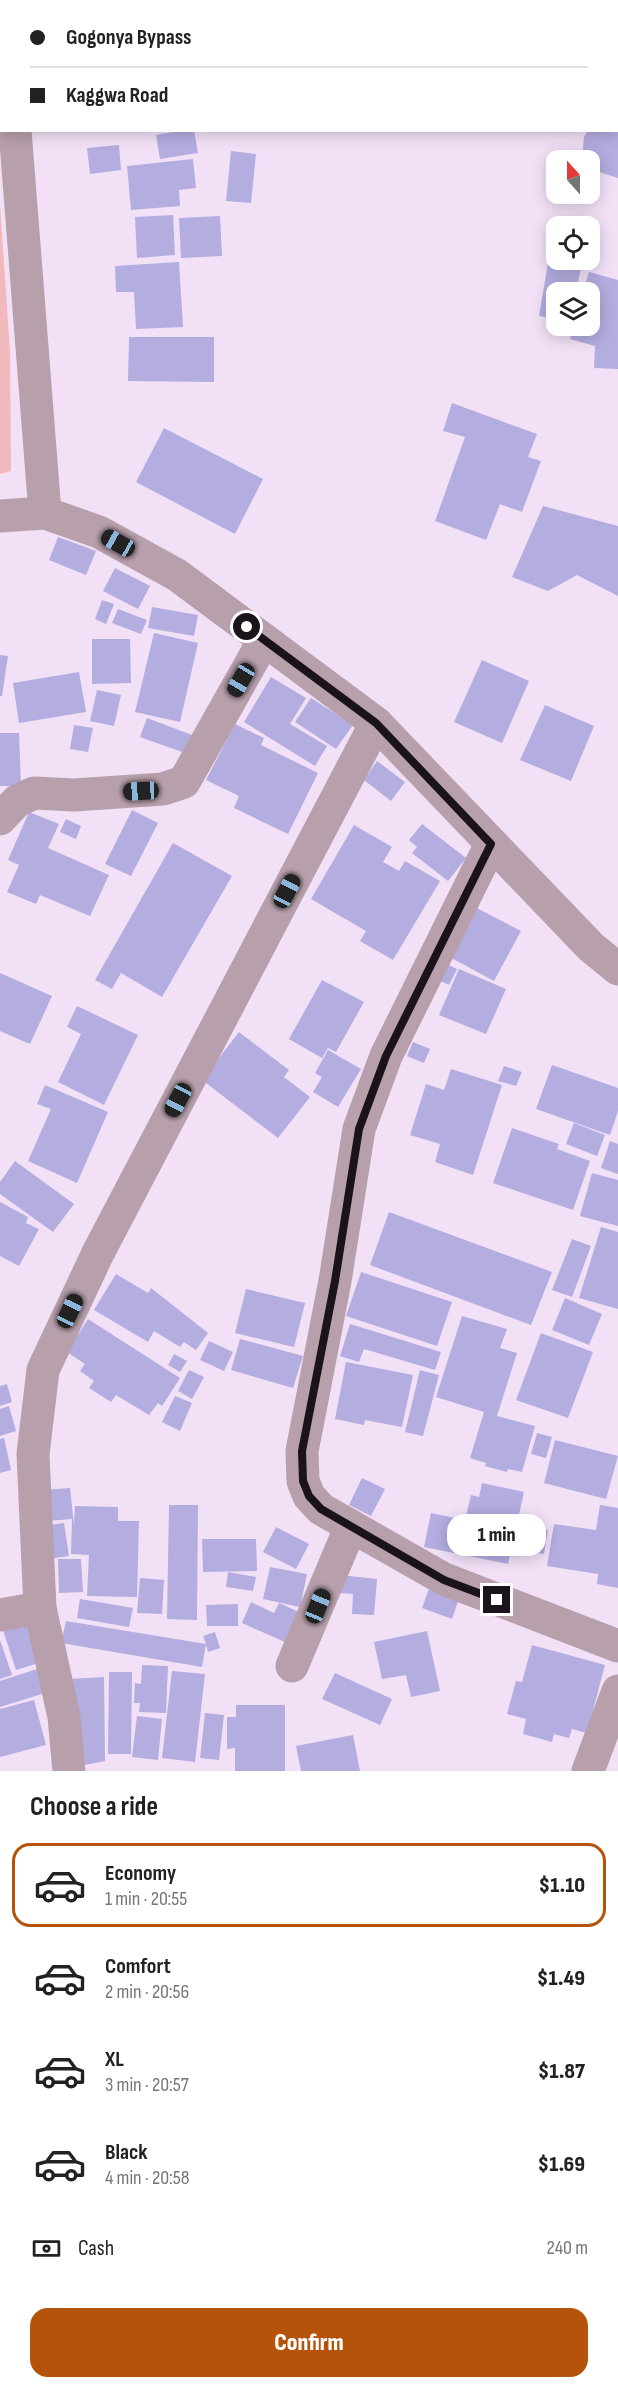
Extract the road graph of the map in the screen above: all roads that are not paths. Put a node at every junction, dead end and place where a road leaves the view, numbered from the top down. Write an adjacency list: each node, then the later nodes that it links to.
1 (15, 132): 2 (street)
2 (45, 513): 3 (street); 4 (street)
3 (0, 516)
4 (264, 640): 5 (street); 6 (street)
5 (376, 723): 7 (street); 10 (street)
6 (0, 819)
7 (491, 844): 8 (street); 9 (street)
8 (618, 969)
9 (351, 1526): 12 (street); 13 (street)
10 (40, 1608): 11 (street); 15 (street)
11 (0, 1615)
12 (618, 1646)
13 (292, 1666)
14 (618, 1691): 16 (street)
15 (69, 1771)
16 (588, 1771)

